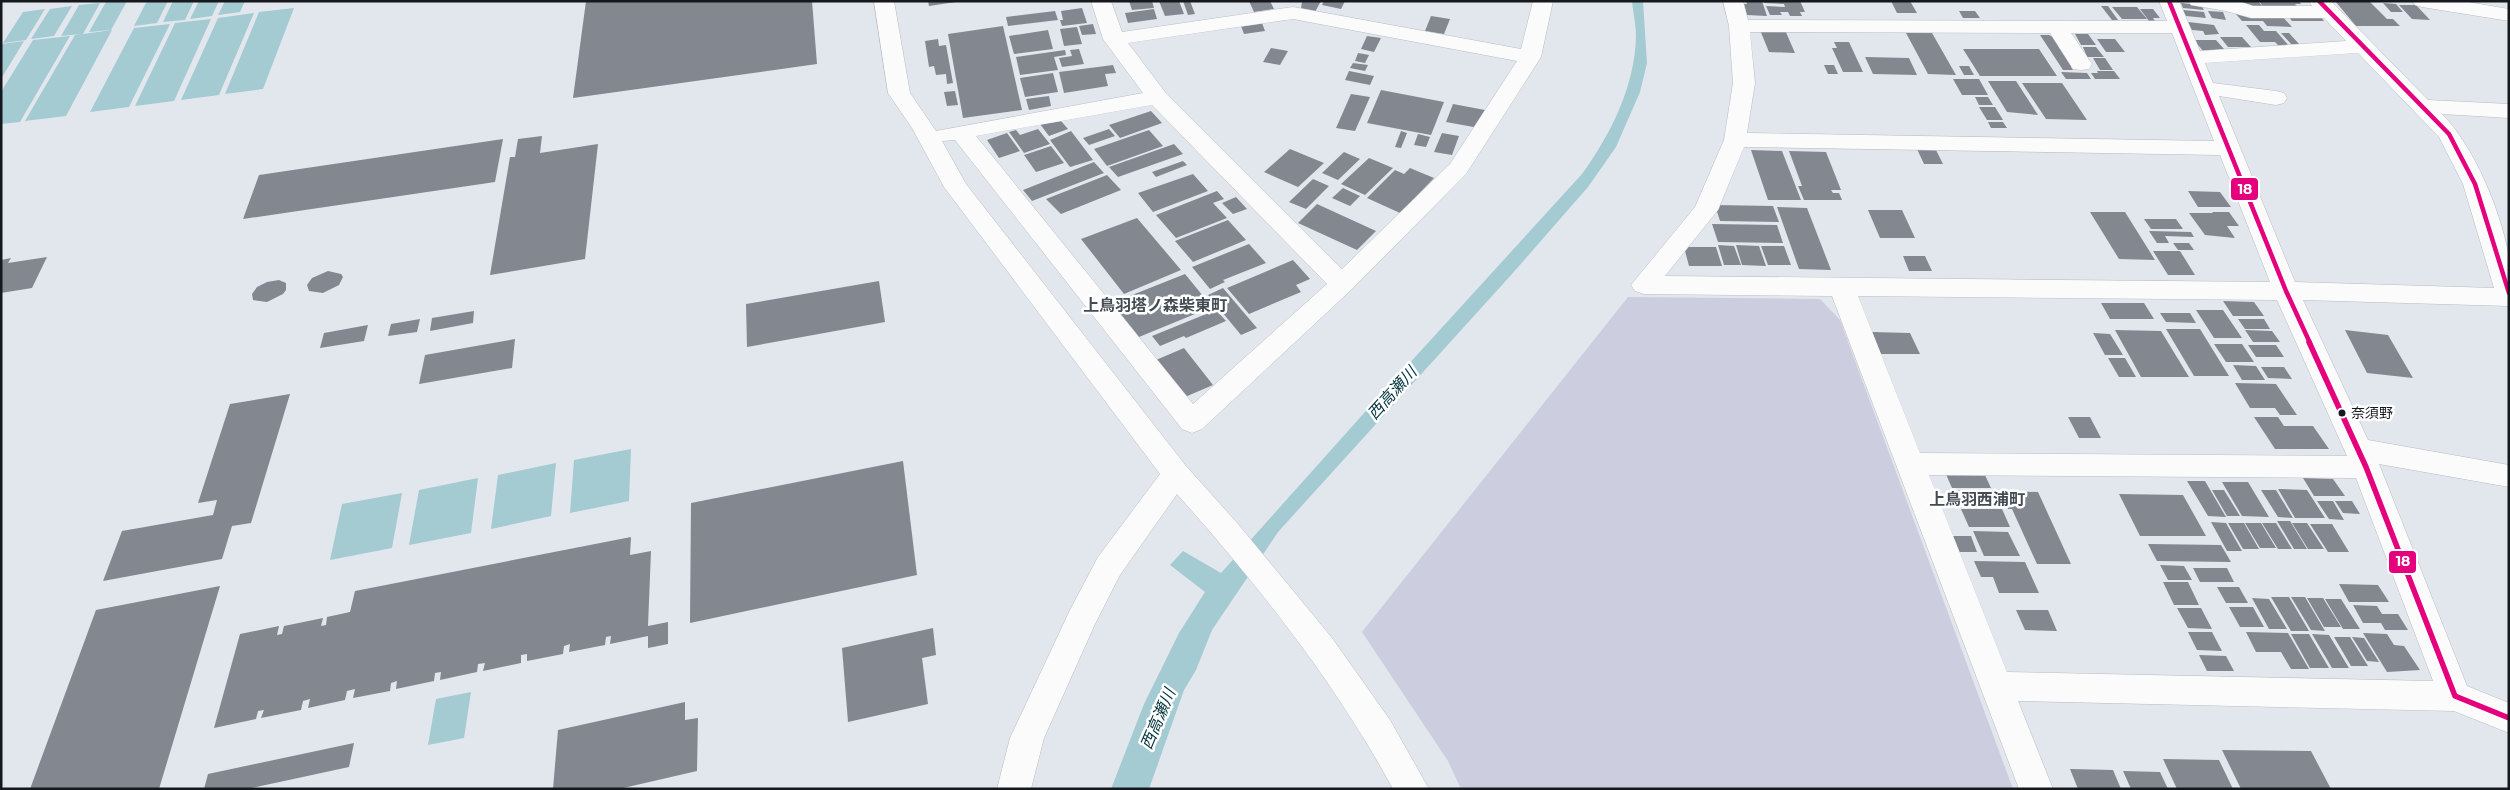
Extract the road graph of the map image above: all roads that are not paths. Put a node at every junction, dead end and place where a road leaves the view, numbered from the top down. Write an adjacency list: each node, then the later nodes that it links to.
1 (884, 1): 26 (street)
2 (1101, 1): 15 (street)
3 (1543, 1): 17 (street)
4 (1733, 1): 12 (street)
5 (2169, 1): 14 (street)
6 (2198, 1): 10 (street)
7 (2422, 1): 11 (street)
8 (2498, 1): 11 (street)
9 (1293, 7): 15 (street); 17 (street)
10 (2324, 7): 16 (street)
11 (2509, 13)
12 (1739, 26): 13 (street); 27 (street)
13 (2056, 27): 14 (street); 19 (street)
14 (2179, 27): 18 (street)
15 (1114, 39): 21 (street)
16 (2363, 46): 18 (street); 23 (street)
17 (1530, 57): 29 (street)
18 (2192, 58): 20 (street)
19 (2081, 64)
20 (2204, 88): 22 (street); 28 (street)
21 (1158, 97): 25 (street); 29 (street)
22 (2276, 98)
23 (2422, 106): 24 (street); 32 (street)
24 (2509, 111)
25 (960, 132): 26 (street); 29 (street)
26 (929, 138): 35 (street)
27 (1735, 140): 28 (street); 30 (street)
28 (2229, 148): 31 (street)
29 (1342, 284)
30 (1842, 286): 31 (street); 34 (street)
31 (2286, 291): 32 (street); 33 (street)
32 (2509, 296)
33 (2362, 458): 34 (street); 36 (street); 38 (street)
34 (1909, 464): 37 (street)
35 (1176, 474): 40 (street); 41 (street)
36 (2509, 476)
37 (1997, 686): 38 (street); 42 (street)
38 (2455, 696): 39 (street)
39 (2509, 718)
40 (1014, 789)
41 (1412, 789)
42 (2036, 789)

